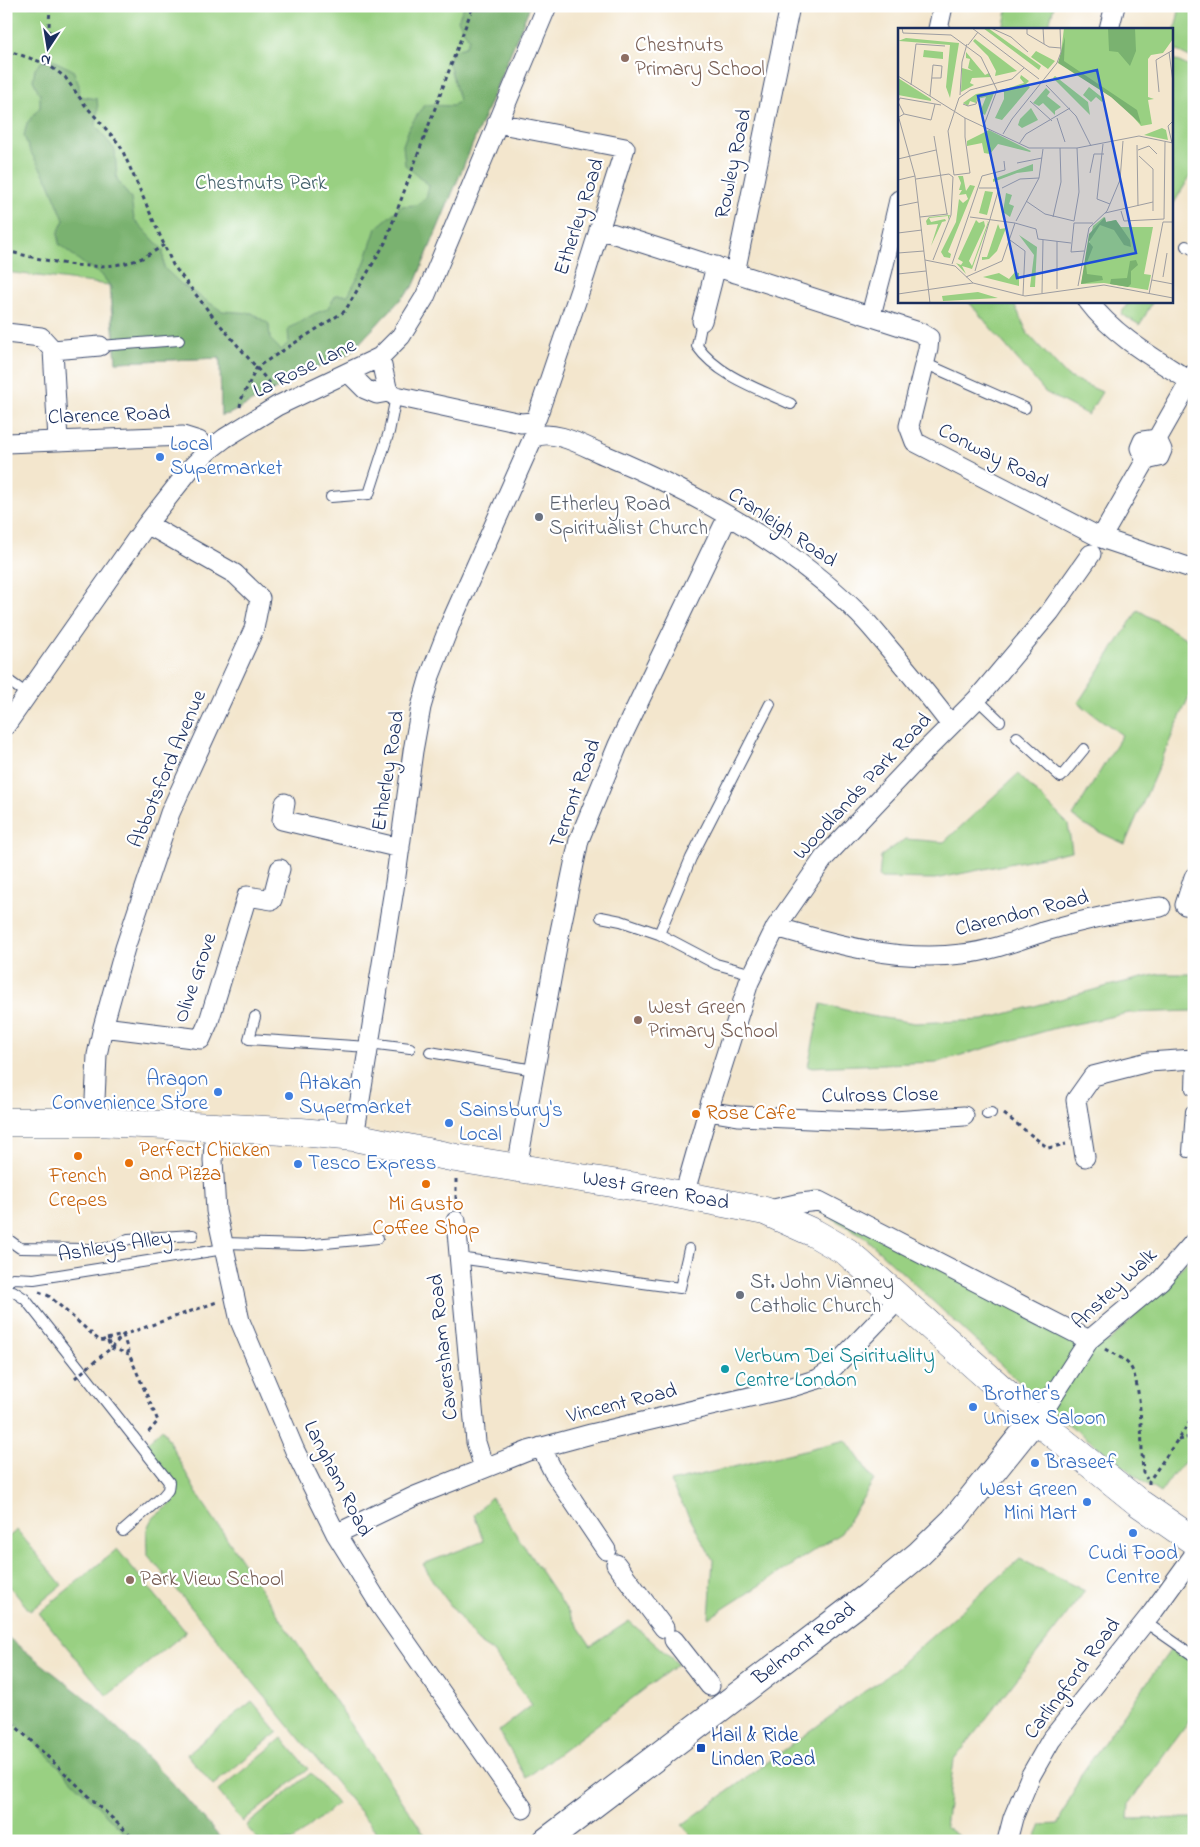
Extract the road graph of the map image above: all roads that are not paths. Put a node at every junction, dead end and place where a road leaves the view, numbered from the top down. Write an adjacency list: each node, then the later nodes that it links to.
1 (547, 6): 7 (street, La Rose Lane)
2 (790, 6): 11 (street, Rowley Road)
3 (944, 6): 5 (street)
4 (1115, 6): 6 (street)
5 (938, 28)
6 (1109, 28)
7 (497, 123): 9 (street, Etherley Road); 19 (street, La Rose Lane)
8 (898, 205): 13 (street)
9 (599, 230): 10 (street, Conway Road); 26 (street, Etherley Road)
10 (716, 266): 11 (street, Conway Road); 14 (street)
11 (735, 273): 13 (street, Conway Road)
12 (1089, 302): 22 (street)
13 (871, 315): 20 (street, Conway Road)
14 (702, 321): 24 (lane)
15 (6, 333): 18 (street)
16 (179, 340): 17 (lane)
17 (100, 346): 18 (street)
18 (53, 350): 27 (street)
19 (380, 357): 21 (street, La Rose Lane); 23 (street)
20 (924, 363): 25 (lane); 33 (street, Conway Road)
21 (349, 373): 23 (street, Cranleigh Road); 29 (street, La Rose Lane)
22 (1192, 377): 33 (street)
23 (392, 394): 26 (street, Cranleigh Road); 30 (lane)
24 (791, 404)
25 (1025, 408)
26 (536, 428): 31 (street, Cranleigh Road); 46 (street, Etherley Road)
27 (58, 440): 28 (street, Clarence Road); 29 (street, Clarence Road)
28 (6, 443)
29 (208, 451): 32 (street, La Rose Lane)
30 (331, 496)
31 (728, 516): 42 (street, Cranleigh Road); 61 (street, Terront Road)
32 (147, 524): 37 (street, La Rose Lane); 56 (street, Abbotsford Avenue)
33 (1101, 538): 35 (street, Conway Road)
34 (1091, 554): 38 (street, Woodlands Park Road)
35 (1194, 569)
36 (6, 679): 37 (lane)
37 (27, 694): 41 (street, La Rose Lane)
38 (977, 699): 40 (lane); 42 (street, Woodlands Park Road)
39 (770, 704): 53 (lane)
40 (1000, 721)
41 (6, 725)
42 (952, 725): 52 (street, Woodlands Park Road)
43 (1017, 736): 44 (lane)
44 (1084, 749)
45 (285, 803): 46 (street)
46 (400, 848): 57 (street, Etherley Road)
47 (280, 869): 56 (street, Olive Grove)
48 (1194, 876): 49 (street)
49 (1190, 906)
50 (1161, 907): 52 (street, Clarendon Road)
51 (601, 918): 53 (lane)
52 (776, 927): 54 (street, Woodlands Park Road)
53 (659, 934): 54 (lane)
54 (753, 974): 63 (street, Woodlands Park Road)
55 (255, 1018): 57 (lane)
56 (103, 1026): 67 (street, Abbotsford Avenue)
57 (369, 1045): 58 (lane); 69 (street, Etherley Road)
58 (410, 1048)
59 (430, 1052): 61 (lane)
60 (1193, 1059): 62 (lane); 70 (street)
61 (534, 1070): 72 (street, Terront Road)
62 (1191, 1089)
63 (708, 1111): 65 (street, Culross Close); 73 (street, Woodlands Park Road)
64 (1191, 1111): 71 (lane)
65 (964, 1116)
66 (6, 1122): 67 (main road, West Green Road)
67 (94, 1122): 68 (main road, West Green Road)
68 (214, 1127): 69 (main road, West Green Road); 80 (street, Langham Road)
69 (354, 1137): 72 (main road, West Green Road)
70 (1084, 1148)
71 (1188, 1152)
72 (517, 1167): 73 (main road, West Green Road)
73 (684, 1195): 74 (main road, West Green Road)
74 (765, 1211): 88 (main road, West Green Road); 90 (street)
75 (456, 1220): 84 (street, Caversham Road)
76 (193, 1235): 82 (lane)
77 (6, 1238): 82 (lane)
78 (378, 1238): 80 (lane, Ashleys Alley)
79 (1194, 1242): 90 (street, Anstey Walk)
80 (223, 1246): 85 (lane, Ashleys Alley); 95 (street, Langham Road)
81 (6, 1247): 82 (lane)
82 (20, 1248)
83 (689, 1249): 84 (lane)
84 (458, 1258): 93 (street, Caversham Road)
85 (34, 1279): 86 (lane, Ashleys Alley); 89 (lane)
86 (10, 1280)
87 (6, 1291): 89 (lane)
88 (900, 1298): 91 (main road, West Green Road); 92 (street, Vincent Road)
89 (25, 1299): 94 (lane)
90 (1089, 1340): 91 (street, Anstey Walk)
91 (1035, 1419): 96 (main road, West Green Road); 102 (main road, Belmont Road)
92 (542, 1447): 93 (street, Vincent Road); 100 (street)
93 (484, 1468): 95 (street, Vincent Road)
94 (123, 1531)
95 (336, 1534): 101 (street, Langham Road)
96 (1194, 1541)
97 (1194, 1555): 98 (street, Carlingford Road)
98 (1145, 1622): 99 (lane); 103 (street, Carlingford Road)
99 (1194, 1656)
100 (710, 1686)
101 (523, 1809)
102 (546, 1841)
103 (1006, 1841)

